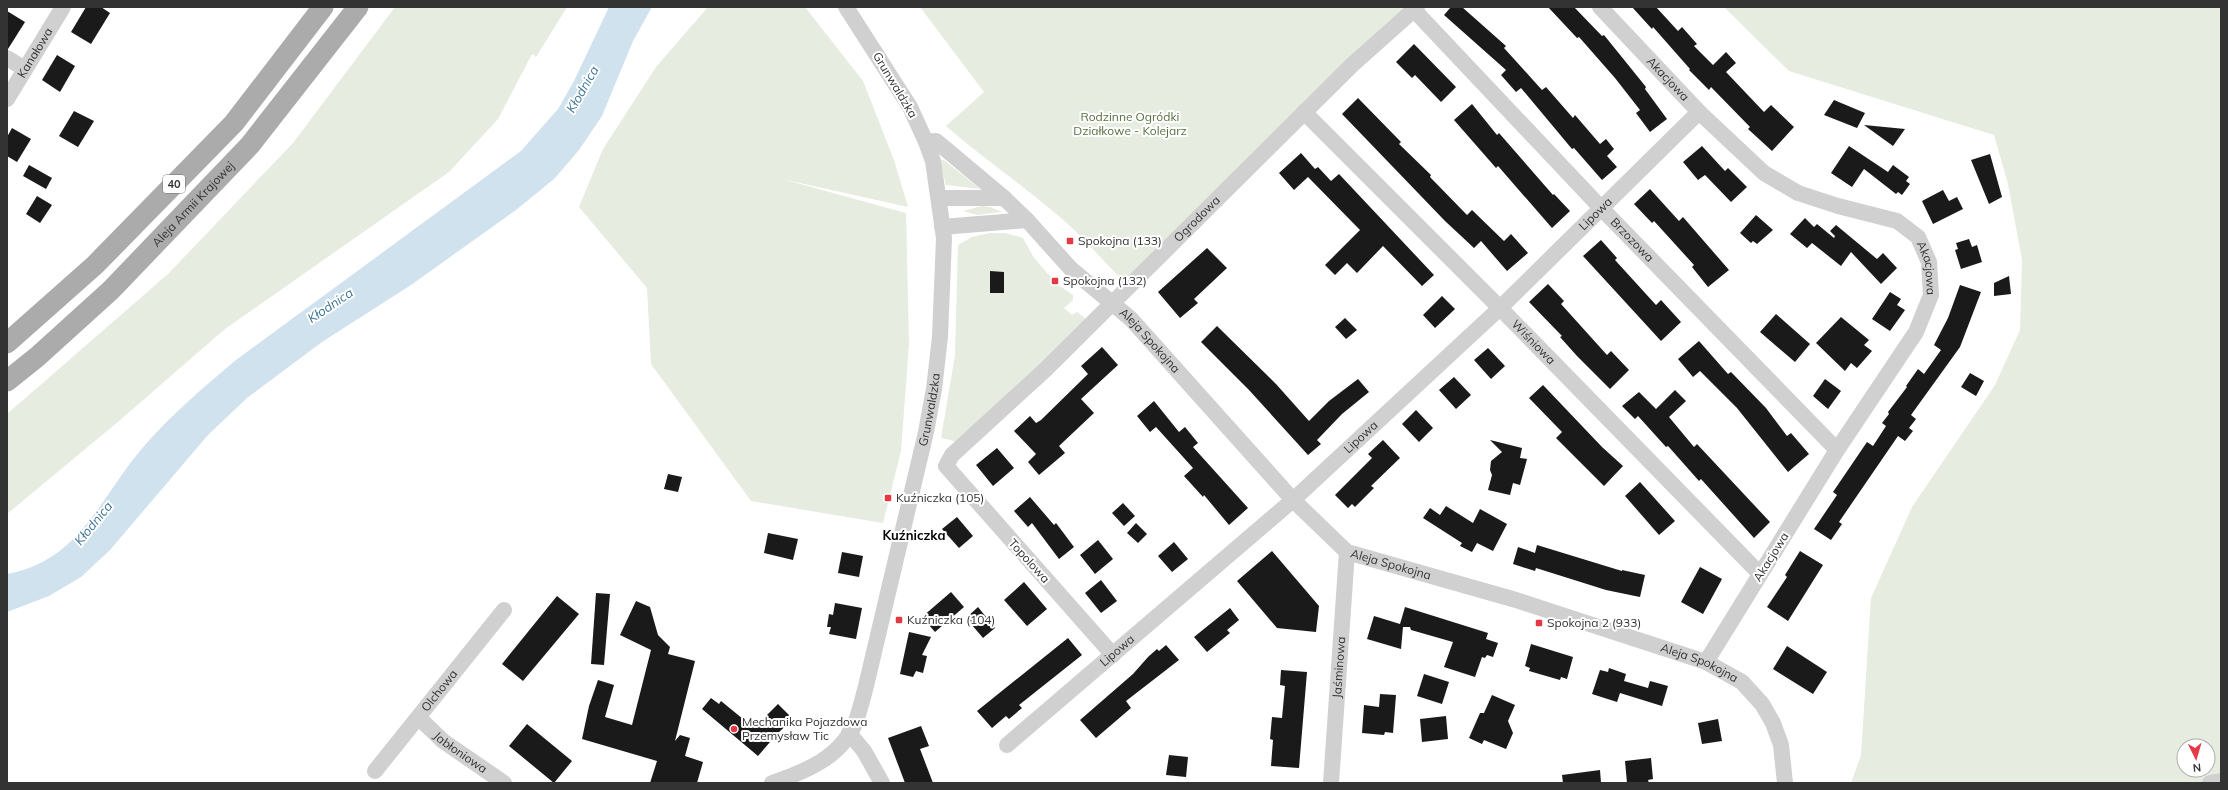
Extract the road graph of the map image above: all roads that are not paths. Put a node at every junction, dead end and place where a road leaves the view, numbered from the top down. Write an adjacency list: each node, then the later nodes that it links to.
1 (63, 7): 8 (street, Kanałowa)
2 (323, 7): 20 (main road, 40)
3 (358, 7): 21 (main road, Aleja Armii Krajowej / 40)
4 (846, 7): 12 (street, Grunwaldzka)
5 (1600, 7): 11 (street, Akacjowa)
6 (1415, 8): 10 (street, Ogrodowa); 15 (street, Brzozowa)
7 (7, 58): 8 (street)
8 (25, 69): 9 (street, Kanałowa)
9 (7, 99)
10 (1304, 112): 18 (street, Ogrodowa); 19 (street, Wiśniowa)
11 (1699, 112): 15 (street, Lipowa); 22 (street, Akacjowa)
12 (926, 142): 13 (street, Grunwaldzka); 14 (street, Aleja Spokojna)
13 (940, 198): 14 (street); 17 (street, Grunwaldzka)
14 (1004, 198): 16 (street, Aleja Spokojna)
15 (1602, 209): 19 (street, Lipowa); 22 (street, Brzozowa)
16 (1027, 220): 17 (street); 18 (street, Aleja Spokojna)
17 (942, 227): 31 (street, Grunwaldzka)
18 (1112, 303): 23 (street, Ogrodowa); 24 (street, Aleja Spokojna)
19 (1500, 308): 24 (street, Lipowa); 26 (street, Wiśniowa)
20 (7, 343)
21 (7, 381)
22 (1837, 450): 26 (street, Akacjowa)
23 (946, 466): 28 (street, Topolowa)
24 (1293, 500): 25 (street, Aleja Spokojna); 28 (street, Lipowa)
25 (1346, 552): 29 (street, Aleja Spokojna); 39 (street, Jaśminowa)
26 (1760, 574): 29 (street, Akacjowa)
27 (504, 610): 30 (street, Olchowa)
28 (1113, 655): 32 (street, Lipowa)
29 (1706, 662): 40 (street, Aleja Spokojna)
30 (419, 718): 33 (street, Olchowa); 36 (street, Jabłoniowa)
31 (849, 733): 34 (street, Grunwaldzka); 38 (street)
32 (1007, 745)
33 (375, 771)
34 (801, 779): 37 (street, Grunwaldzka)
35 (2221, 781): 41 (street)
36 (504, 783)
37 (772, 783)
38 (882, 783)
39 (1331, 783)
40 (1785, 783)
41 (2210, 783)

